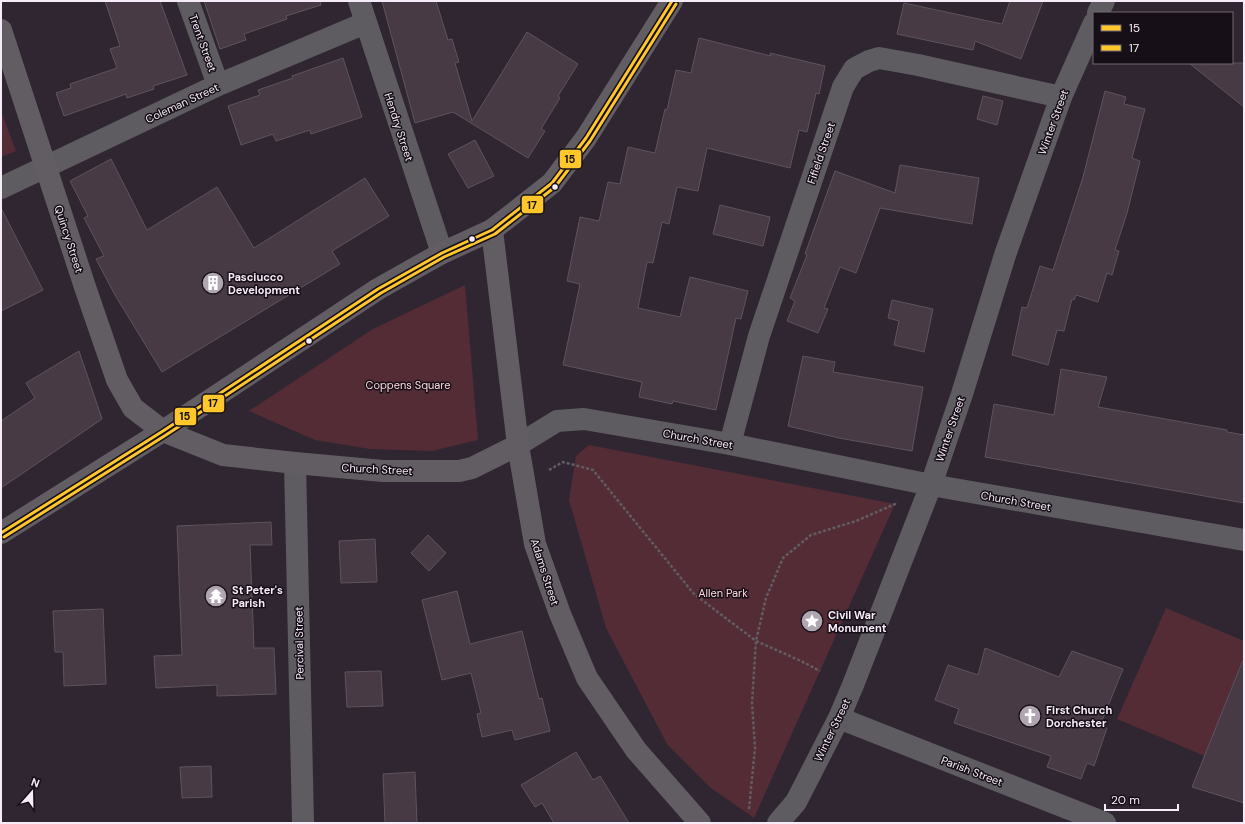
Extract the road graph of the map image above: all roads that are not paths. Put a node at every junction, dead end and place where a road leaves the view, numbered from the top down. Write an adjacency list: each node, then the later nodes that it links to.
1 (188, 1): 9 (street, Trent Street)
2 (359, 1): 6 (street, Hendry Street)
3 (672, 1): 13 (main road)
4 (1104, 1): 5 (street)
5 (1098, 12)
6 (365, 24): 9 (street, Coleman Street); 14 (street, Hendry Street)
7 (1093, 25): 10 (street, Winter Street)
8 (1, 30): 11 (main road, Quincy Street)
9 (218, 85): 11 (street, Coleman Street)
10 (1061, 97): 16 (street, Fifield Street); 19 (street, Winter Street)
11 (45, 167): 12 (street, Coleman Street); 15 (main road, Quincy Street)
12 (1, 188)
13 (492, 230): 14 (main road); 17 (main road, Adams Street)
14 (442, 253): 15 (main road)
15 (163, 431): 18 (main road, Church Street); 20 (main road)
16 (730, 444): 17 (street, Church Street); 19 (street, Church Street)
17 (518, 445): 18 (main road, Church Street); 24 (main road, Adams Street)
18 (295, 463): 23 (street, Percival Street)
19 (931, 485): 21 (street, Church Street); 22 (street, Winter Street)
20 (1, 533)
21 (1244, 540)
22 (839, 718): 25 (street, Winter Street); 26 (street, Parish Street)
23 (302, 823)
24 (700, 823)
25 (778, 823)
26 (1105, 823)

